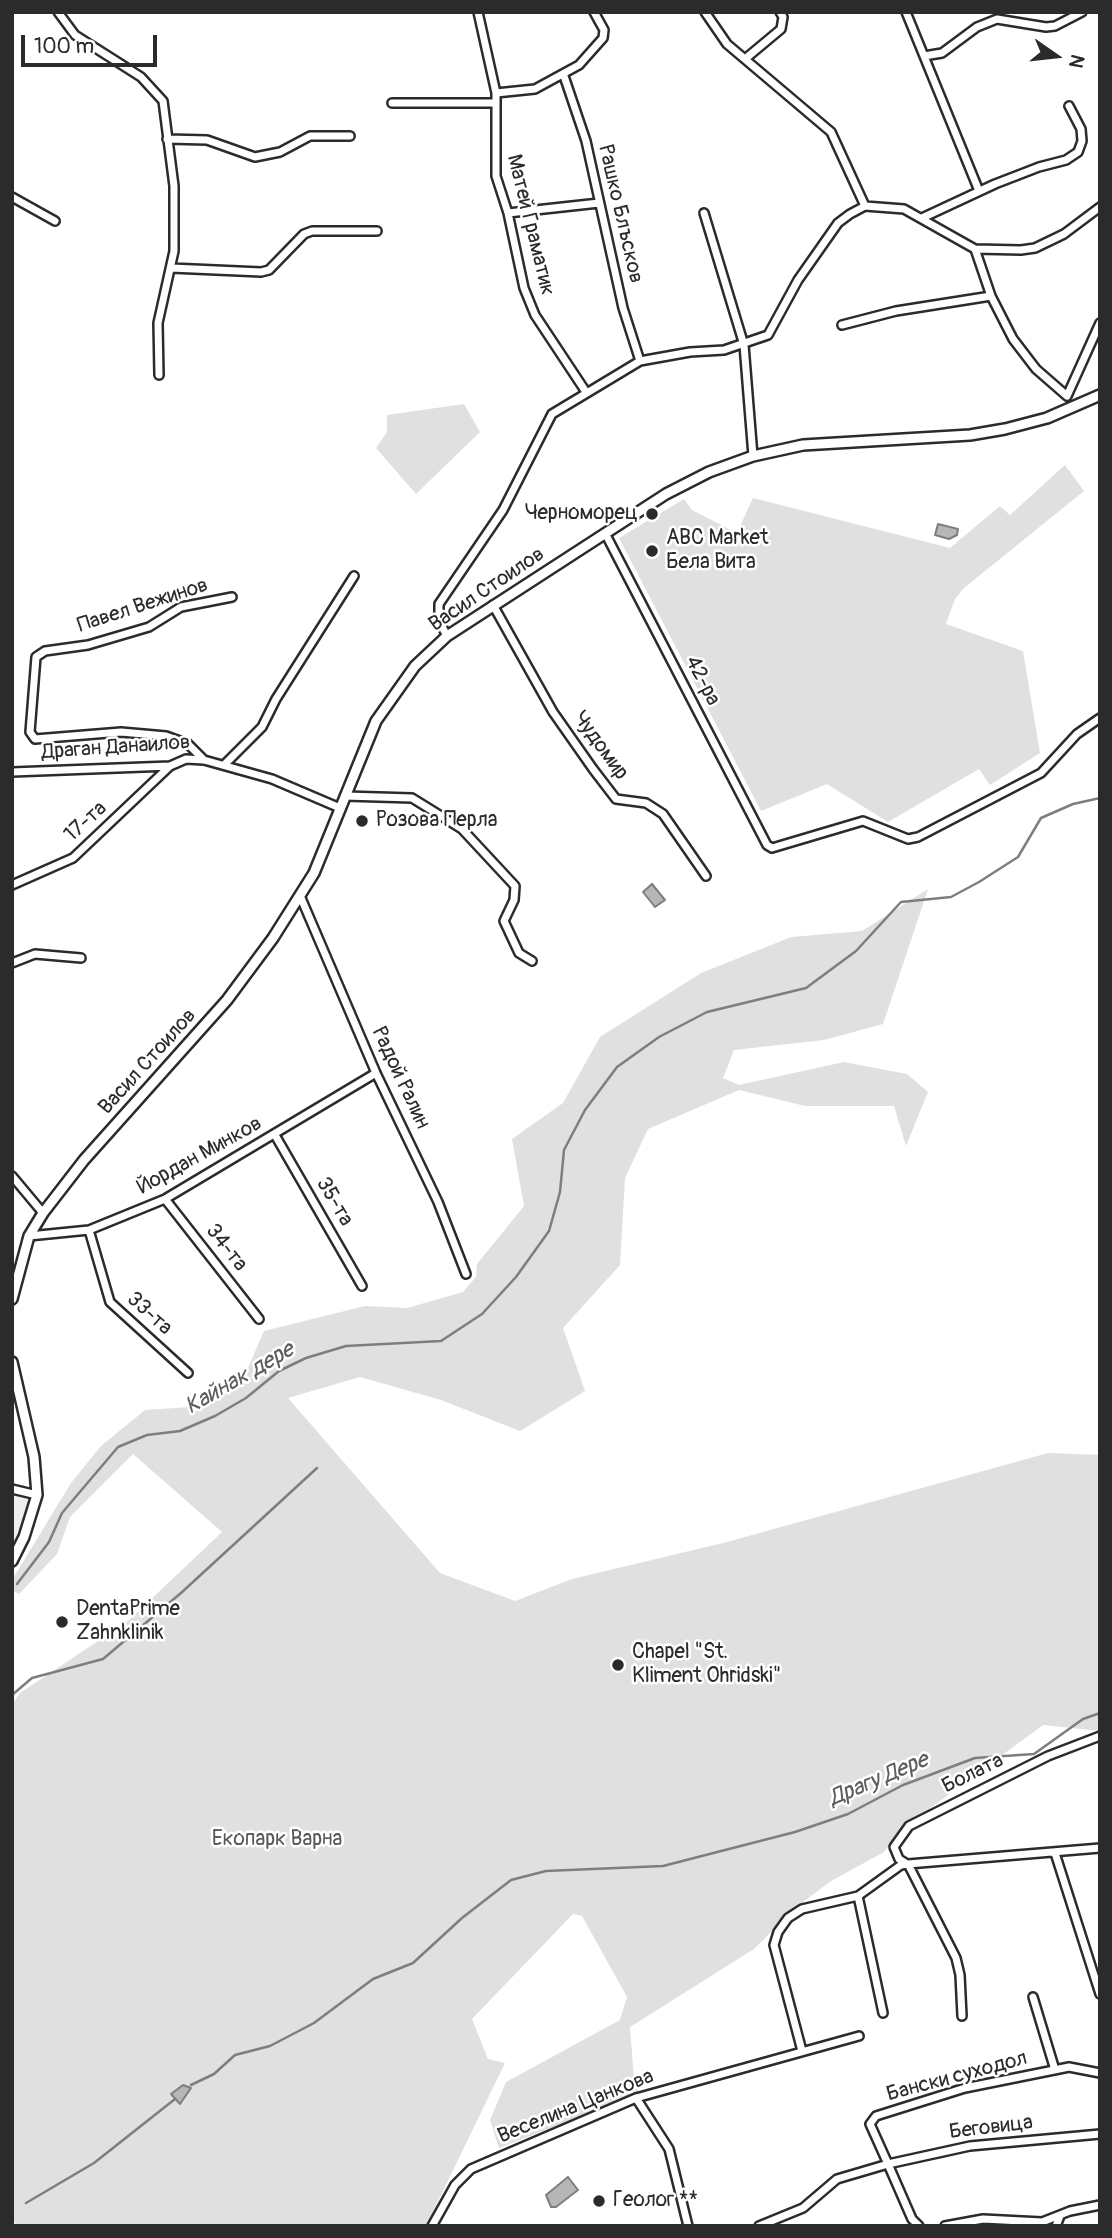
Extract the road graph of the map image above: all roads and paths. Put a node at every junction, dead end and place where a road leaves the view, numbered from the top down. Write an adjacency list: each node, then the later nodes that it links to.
1 (58, 12): 16 (street)
2 (478, 12): 11 (street, Матей Граматик)
3 (594, 12): 10 (street)
4 (705, 12): 9 (street)
5 (780, 12): 9 (street)
6 (906, 12): 8 (street)
7 (1082, 12): 8 (street)
8 (923, 56): 17 (street)
9 (745, 59): 20 (street)
10 (564, 76): 11 (street); 19 (street, Рашко Блъсков)
11 (496, 93): 13 (street, Матей Граматик)
12 (392, 103): 13 (street)
13 (496, 103): 22 (street, Матей Граматик)
14 (1069, 106): 17 (street)
15 (350, 136): 16 (street)
16 (167, 139): 28 (street)
17 (979, 191): 24 (street)
18 (12, 197): 25 (street)
19 (599, 203): 22 (street); 33 (street, Рашко Блъсков)
20 (865, 206): 24 (street); 32 (street)
21 (1100, 207): 27 (street)
22 (508, 213): 35 (street, Матей Граматик)
23 (704, 213): 32 (street)
24 (922, 218): 27 (street)
25 (55, 221)
26 (377, 232): 28 (street)
27 (975, 249): 29 (street)
28 (171, 268): 34 (street)
29 (991, 296): 31 (street); 37 (street)
30 (1100, 324): 37 (street)
31 (842, 325)
32 (744, 345): 33 (street); 39 (street)
33 (640, 361): 35 (street)
34 (159, 374)
35 (586, 393): 44 (street)
36 (1100, 395): 38 (street, Васил Стоилов)
37 (1067, 396): 38 (street)
38 (1069, 410): 39 (street, Васил Стоилов)
39 (753, 456): 40 (street, Васил Стоилов)
40 (605, 533): 43 (street, Васил Стоилов); 45 (street, 42-ра)
41 (354, 576): 47 (street)
42 (232, 597): 46 (street, Павел Вежинов)
43 (494, 605): 44 (street, Васил Стоилов); 52 (street, Чудомир)
44 (447, 636): 50 (street, Васил Стоилов)
45 (1100, 718)
46 (204, 760): 47 (street, Драган Данаилов); 48 (street, Драган Данаилов)
47 (225, 764): 51 (street, Драган Данаилов)
48 (170, 766): 49 (street, Драган Данаилов); 53 (street, 17-та)
49 (12, 772)
50 (345, 796): 51 (street, Васил Стоилов); 56 (street)
51 (340, 808): 54 (street, Васил Стоилов)
52 (706, 876)
53 (12, 885)
54 (301, 898): 58 (street, Радой Ралин); 62 (street, Васил Стоилов)
55 (80, 958): 57 (street)
56 (532, 961)
57 (12, 963)
58 (376, 1073): 59 (street, Йордан Минков); 66 (street, Радой Ралин)
59 (275, 1135): 61 (street, Йордан Минков); 67 (street, 35-та)
60 (12, 1176): 62 (street)
61 (165, 1199): 63 (street, Йордан Минков); 69 (street, 34-та)
62 (43, 1213): 64 (street, Васил Стоилов)
63 (89, 1230): 64 (street, Йордан Минков); 71 (street, 33-та)
64 (29, 1236): 65 (street, Васил Стоилов)
65 (17, 1258): 68 (street, Васил Стоилов)
66 (466, 1274)
67 (362, 1286)
68 (12, 1299)
69 (260, 1319)
70 (12, 1362): 73 (street)
71 (188, 1373)
72 (12, 1489): 73 (street)
73 (37, 1495): 74 (street)
74 (12, 1561)
75 (1100, 1736): 78 (street, Болата)
76 (1100, 1848): 77 (street)
77 (1055, 1853): 78 (street); 80 (street)
78 (908, 1864): 79 (street); 83 (street)
79 (858, 1896): 82 (street); 85 (street)
80 (1100, 1994)
81 (1033, 1997): 86 (street)
82 (883, 2013)
83 (962, 2016)
84 (859, 2036): 85 (street, Веселина Цанкова)
85 (802, 2051): 88 (street, Веселина Цанкова)
86 (1055, 2070): 87 (street, Бански суходол); 90 (street, Бански суходол)
87 (1100, 2073)
88 (636, 2098): 93 (street, Веселина Цанкова); 94 (street)
89 (1100, 2134): 90 (street, Беговица)
90 (888, 2164): 95 (street, Беговица); 96 (street)
91 (1100, 2205): 92 (street)
92 (1060, 2216): 97 (street); 98 (street)
93 (432, 2226)
94 (688, 2226)
95 (759, 2226)
96 (919, 2226)
97 (945, 2226)
98 (1056, 2226)

